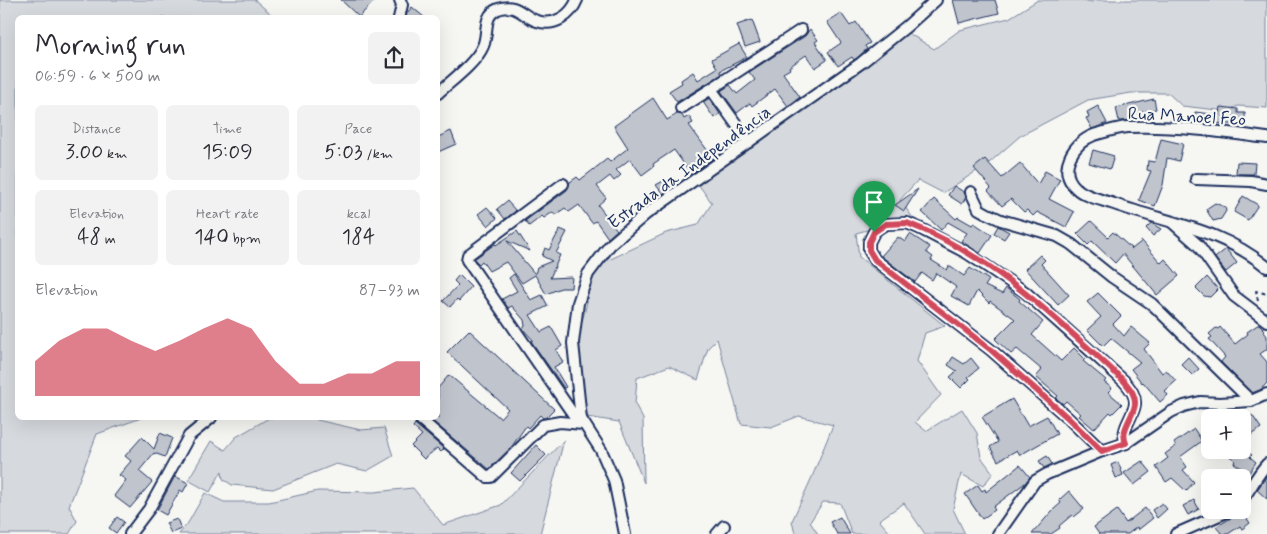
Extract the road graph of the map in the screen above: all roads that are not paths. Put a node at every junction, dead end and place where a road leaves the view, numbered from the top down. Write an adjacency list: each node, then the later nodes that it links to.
1 (400, 0): 4 (street)
2 (577, 0): 7 (street)
3 (936, 0): 10 (street, Estrada da Independência)
4 (400, 15)
5 (801, 30): 6 (street)
6 (711, 89): 8 (street); 10 (street)
7 (440, 91)
8 (681, 108)
9 (1267, 138): 15 (street, Rua Manoel Feo)
10 (749, 142): 22 (street, Estrada da Independência)
11 (1196, 179): 13 (street)
12 (563, 184): 22 (street)
13 (1267, 184)
14 (972, 192): 19 (street)
15 (1170, 221): 16 (street, Rua Manoel Feo); 17 (street)
16 (1267, 267)
17 (1263, 319)
18 (1267, 394): 19 (street)
19 (1251, 401): 23 (street)
20 (208, 420): 28 (street)
21 (421, 420): 22 (street)
22 (582, 422): 29 (street, Estrada da Independência)
23 (1126, 443): 24 (street); 24 (street)
24 (1102, 451): 30 (street)
25 (1267, 464): 26 (street)
26 (1251, 489)
27 (1210, 519): 31 (street)
28 (130, 534)
29 (625, 534)
30 (998, 534)
31 (1176, 534)

